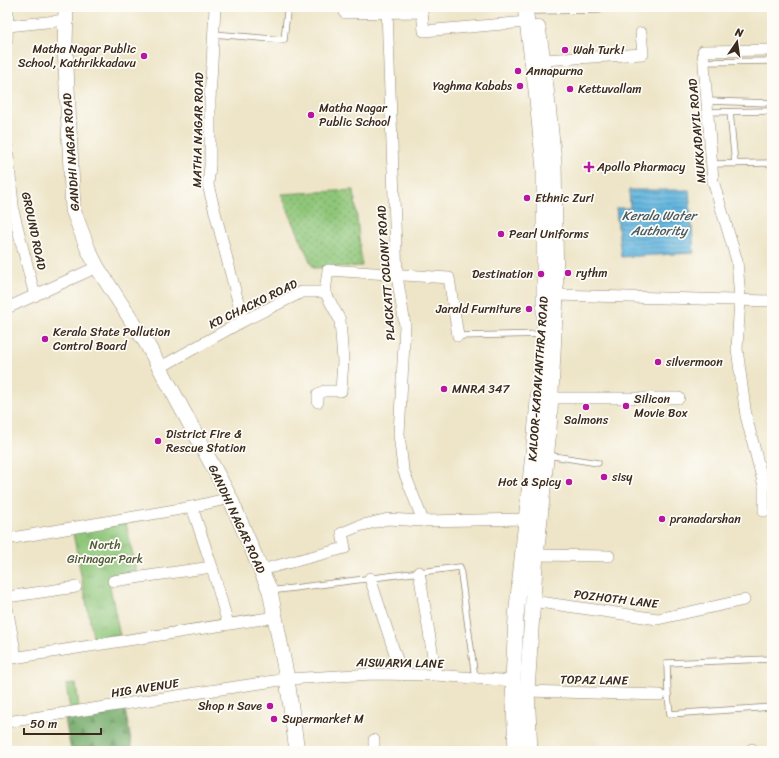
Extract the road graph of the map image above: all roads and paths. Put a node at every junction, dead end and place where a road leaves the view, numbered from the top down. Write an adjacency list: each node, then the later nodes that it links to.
1 (8, 7): 9 (street)
2 (215, 7): 11 (street, MATHA NAGAR ROAD)
3 (345, 7): 6 (street)
4 (600, 10): 7 (lane)
5 (287, 12): 11 (lane)
6 (387, 12): 7 (street); 27 (street, PLACKATT COLONY ROAD)
7 (530, 12): 14 (main road, KALOOR-KADAVANTHRA ROAD); 21 (main road, KALOOR-KADAVANTHRA ROAD)
8 (66, 14): 9 (street); 26 (main road, GANDHI NAGAR ROAD)
9 (7, 31): 12 (street)
10 (641, 33): 14 (street)
11 (213, 34): 34 (street, MATHA NAGAR ROAD)
12 (7, 40)
13 (772, 50): 16 (street, MUKKADAYIL ROAD)
14 (543, 60): 21 (main road, KALOOR-KADAVANTHRA ROAD)
15 (772, 61): 16 (lane)
16 (704, 62): 18 (street, MUKKADAYIL ROAD)
17 (772, 103): 18 (lane)
18 (707, 107): 20 (lane); 24 (street, MUKKADAYIL ROAD)
19 (772, 111): 20 (lane)
20 (730, 112): 25 (lane)
21 (546, 136): 29 (main road, KALOOR-KADAVANTHRA ROAD); 35 (main road, KALOOR-KADAVANTHRA ROAD)
22 (7, 147): 30 (street, GROUND ROAD)
23 (772, 163): 25 (lane)
24 (711, 164): 25 (lane); 31 (street, MUKKADAYIL ROAD)
25 (735, 164)
26 (97, 267): 30 (street); 37 (main road, GANDHI NAGAR ROAD)
27 (397, 276): 28 (street); 36 (street); 47 (street, PLACKATT COLONY ROAD)
28 (325, 292): 34 (street, KD CHACKO ROAD); 40 (street)
29 (556, 294): 31 (street); 38 (main road, KALOOR-KADAVANTHRA ROAD)
30 (35, 296): 33 (street)
31 (740, 299): 32 (street); 45 (street, MUKKADAYIL ROAD)
32 (772, 301)
33 (7, 308)
34 (243, 321): 37 (street, KD CHACKO ROAD)
35 (544, 334): 36 (lane); 46 (main road, KALOOR-KADAVANTHRA ROAD)
36 (458, 336)
37 (159, 368): 43 (main road, GANDHI NAGAR ROAD)
38 (551, 398): 39 (street); 41 (main road, KALOOR-KADAVANTHRA ROAD)
39 (679, 398)
40 (318, 402)
41 (547, 455): 42 (lane); 46 (main road, KALOOR-KADAVANTHRA ROAD)
42 (598, 463)
43 (230, 498): 44 (street); 52 (main road, GANDHI NAGAR ROAD)
44 (192, 507): 48 (street); 51 (street)
45 (764, 511)
46 (533, 519): 47 (street); 49 (main road, KALOOR-KADAVANTHRA ROAD); 70 (main road, KALOOR-KADAVANTHRA ROAD)
47 (423, 521): 52 (street)
48 (7, 539)
49 (536, 555): 50 (street); 60 (main road, KALOOR-KADAVANTHRA ROAD)
50 (609, 556)
51 (212, 567): 55 (street); 63 (street)
52 (261, 570): 57 (main road, GANDHI NAGAR ROAD)
53 (419, 572): 54 (lane); 67 (street); 68 (lane)
54 (370, 578): 57 (lane); 66 (street)
55 (113, 581)
56 (76, 587): 58 (street)
57 (270, 591): 62 (main road, GANDHI NAGAR ROAD)
58 (7, 597)
59 (744, 600): 60 (street, POZHOTH LANE)
60 (532, 601): 71 (main road, KALOOR-KADAVANTHRA ROAD)
61 (7, 607): 64 (street)
62 (275, 617): 63 (street); 69 (main road, GANDHI NAGAR ROAD)
63 (228, 624): 64 (street)
64 (12, 658)
65 (772, 663): 72 (lane)
66 (402, 675): 67 (street, AISWARYA LANE); 69 (street, AISWARYA LANE)
67 (436, 675): 68 (street, AISWARYA LANE)
68 (475, 678): 70 (street, AISWARYA LANE)
69 (287, 679): 74 (street, HIG AVENUE); 75 (main road, GANDHI NAGAR ROAD)
70 (513, 681): 76 (main road, KALOOR-KADAVANTHRA ROAD)
71 (527, 691): 72 (street, TOPAZ LANE); 77 (main road, KALOOR-KADAVANTHRA ROAD)
72 (664, 695): 73 (lane)
73 (772, 707)
74 (7, 722)
75 (297, 751)
76 (516, 751)
77 (530, 751)

